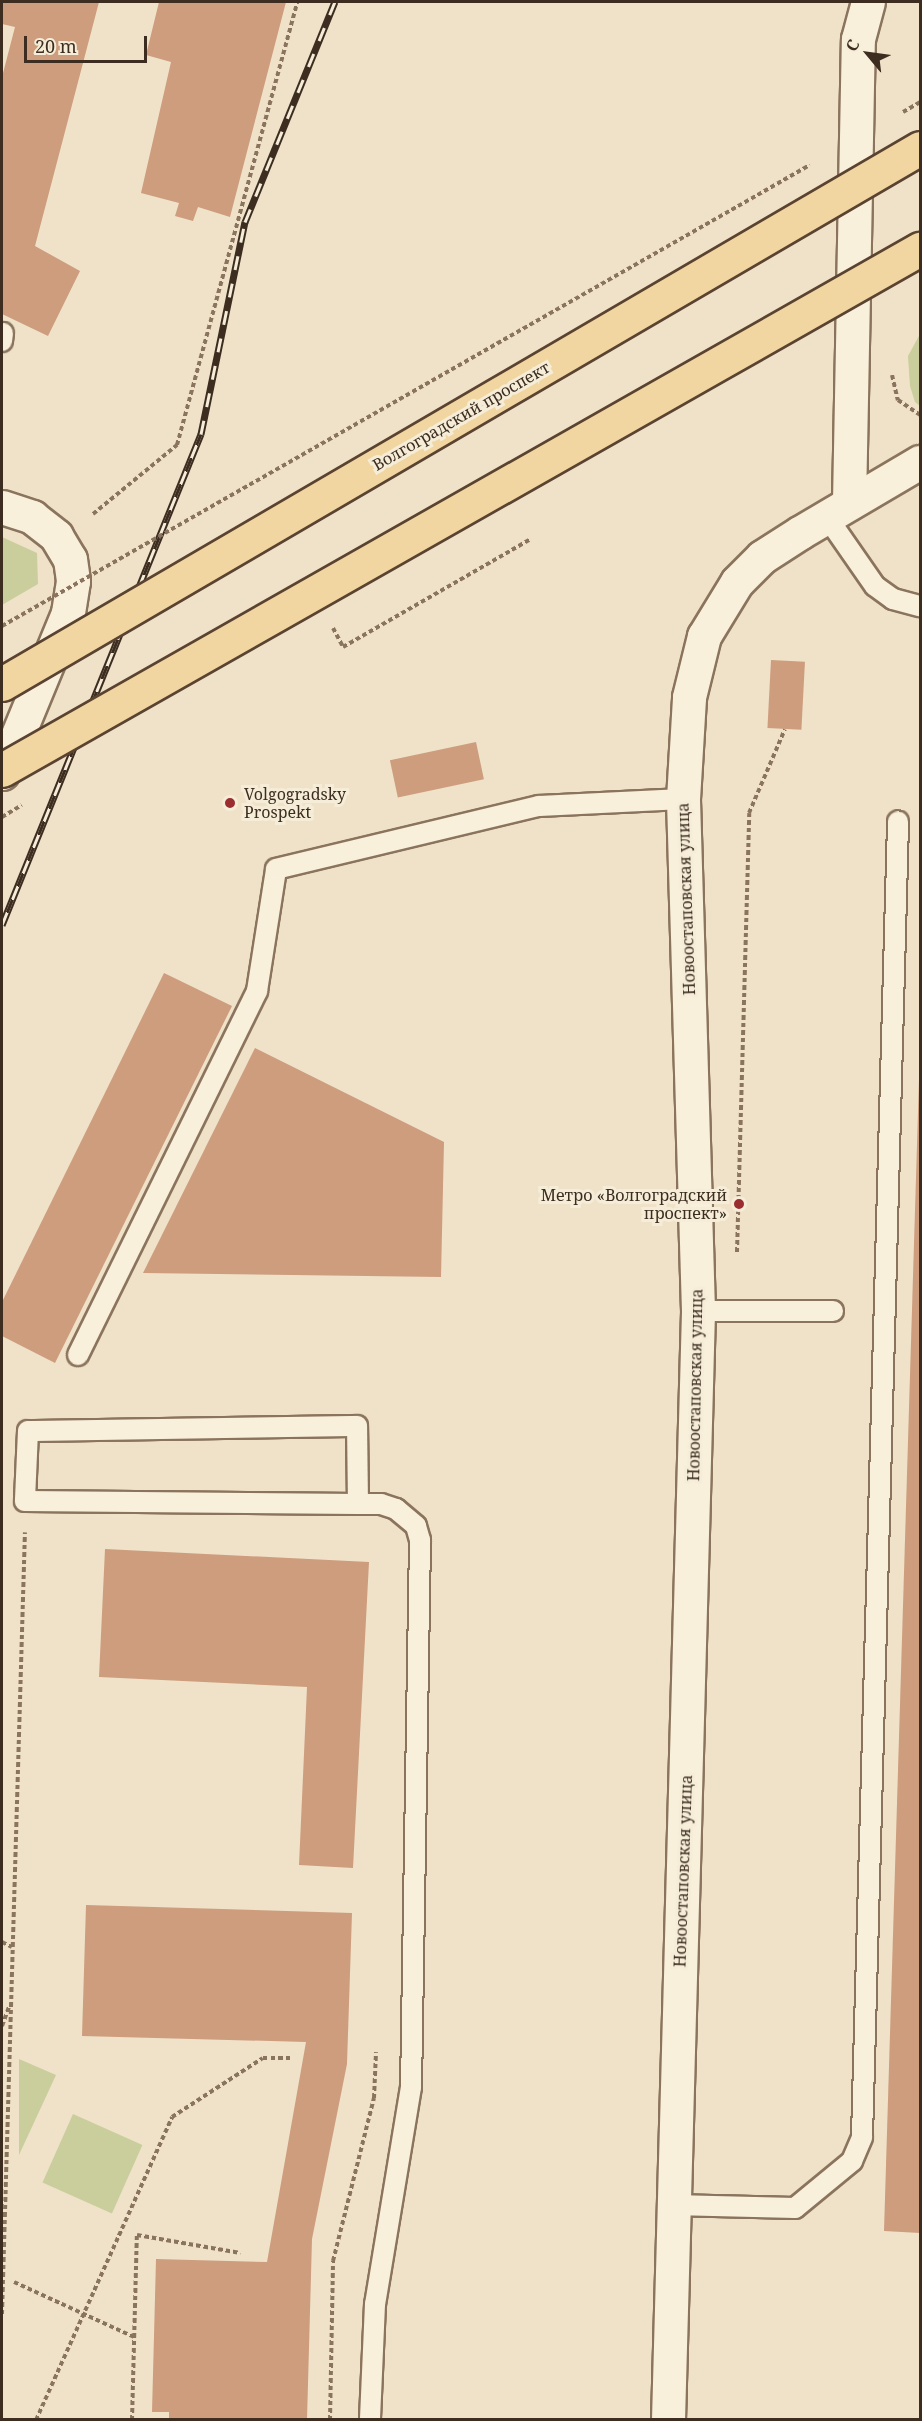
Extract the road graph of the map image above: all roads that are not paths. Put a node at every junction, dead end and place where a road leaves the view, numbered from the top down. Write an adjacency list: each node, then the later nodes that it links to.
1 (868, 2): 6 (main road)
2 (921, 148): 8 (main road, Волгоградский проспект, bridge)
3 (921, 249): 9 (main road, bridge)
4 (921, 462): 6 (main road, Новоостаповская улица)
5 (2, 507): 9 (main road)
6 (838, 510): 7 (lane); 10 (main road, Новоостаповская улица)
7 (921, 606)
8 (2, 684)
9 (2, 771)
10 (683, 799): 12 (main road, Новоостаповская улица); 14 (lane)
11 (897, 821): 16 (lane)
12 (698, 1311): 13 (lane); 16 (main road, Новоостаповская улица)
13 (833, 1311)
14 (78, 1355)
15 (358, 1504): 15 (lane); 17 (lane)
16 (674, 2205): 18 (main road, Новоостаповская улица)
17 (370, 2420)
18 (668, 2420)

